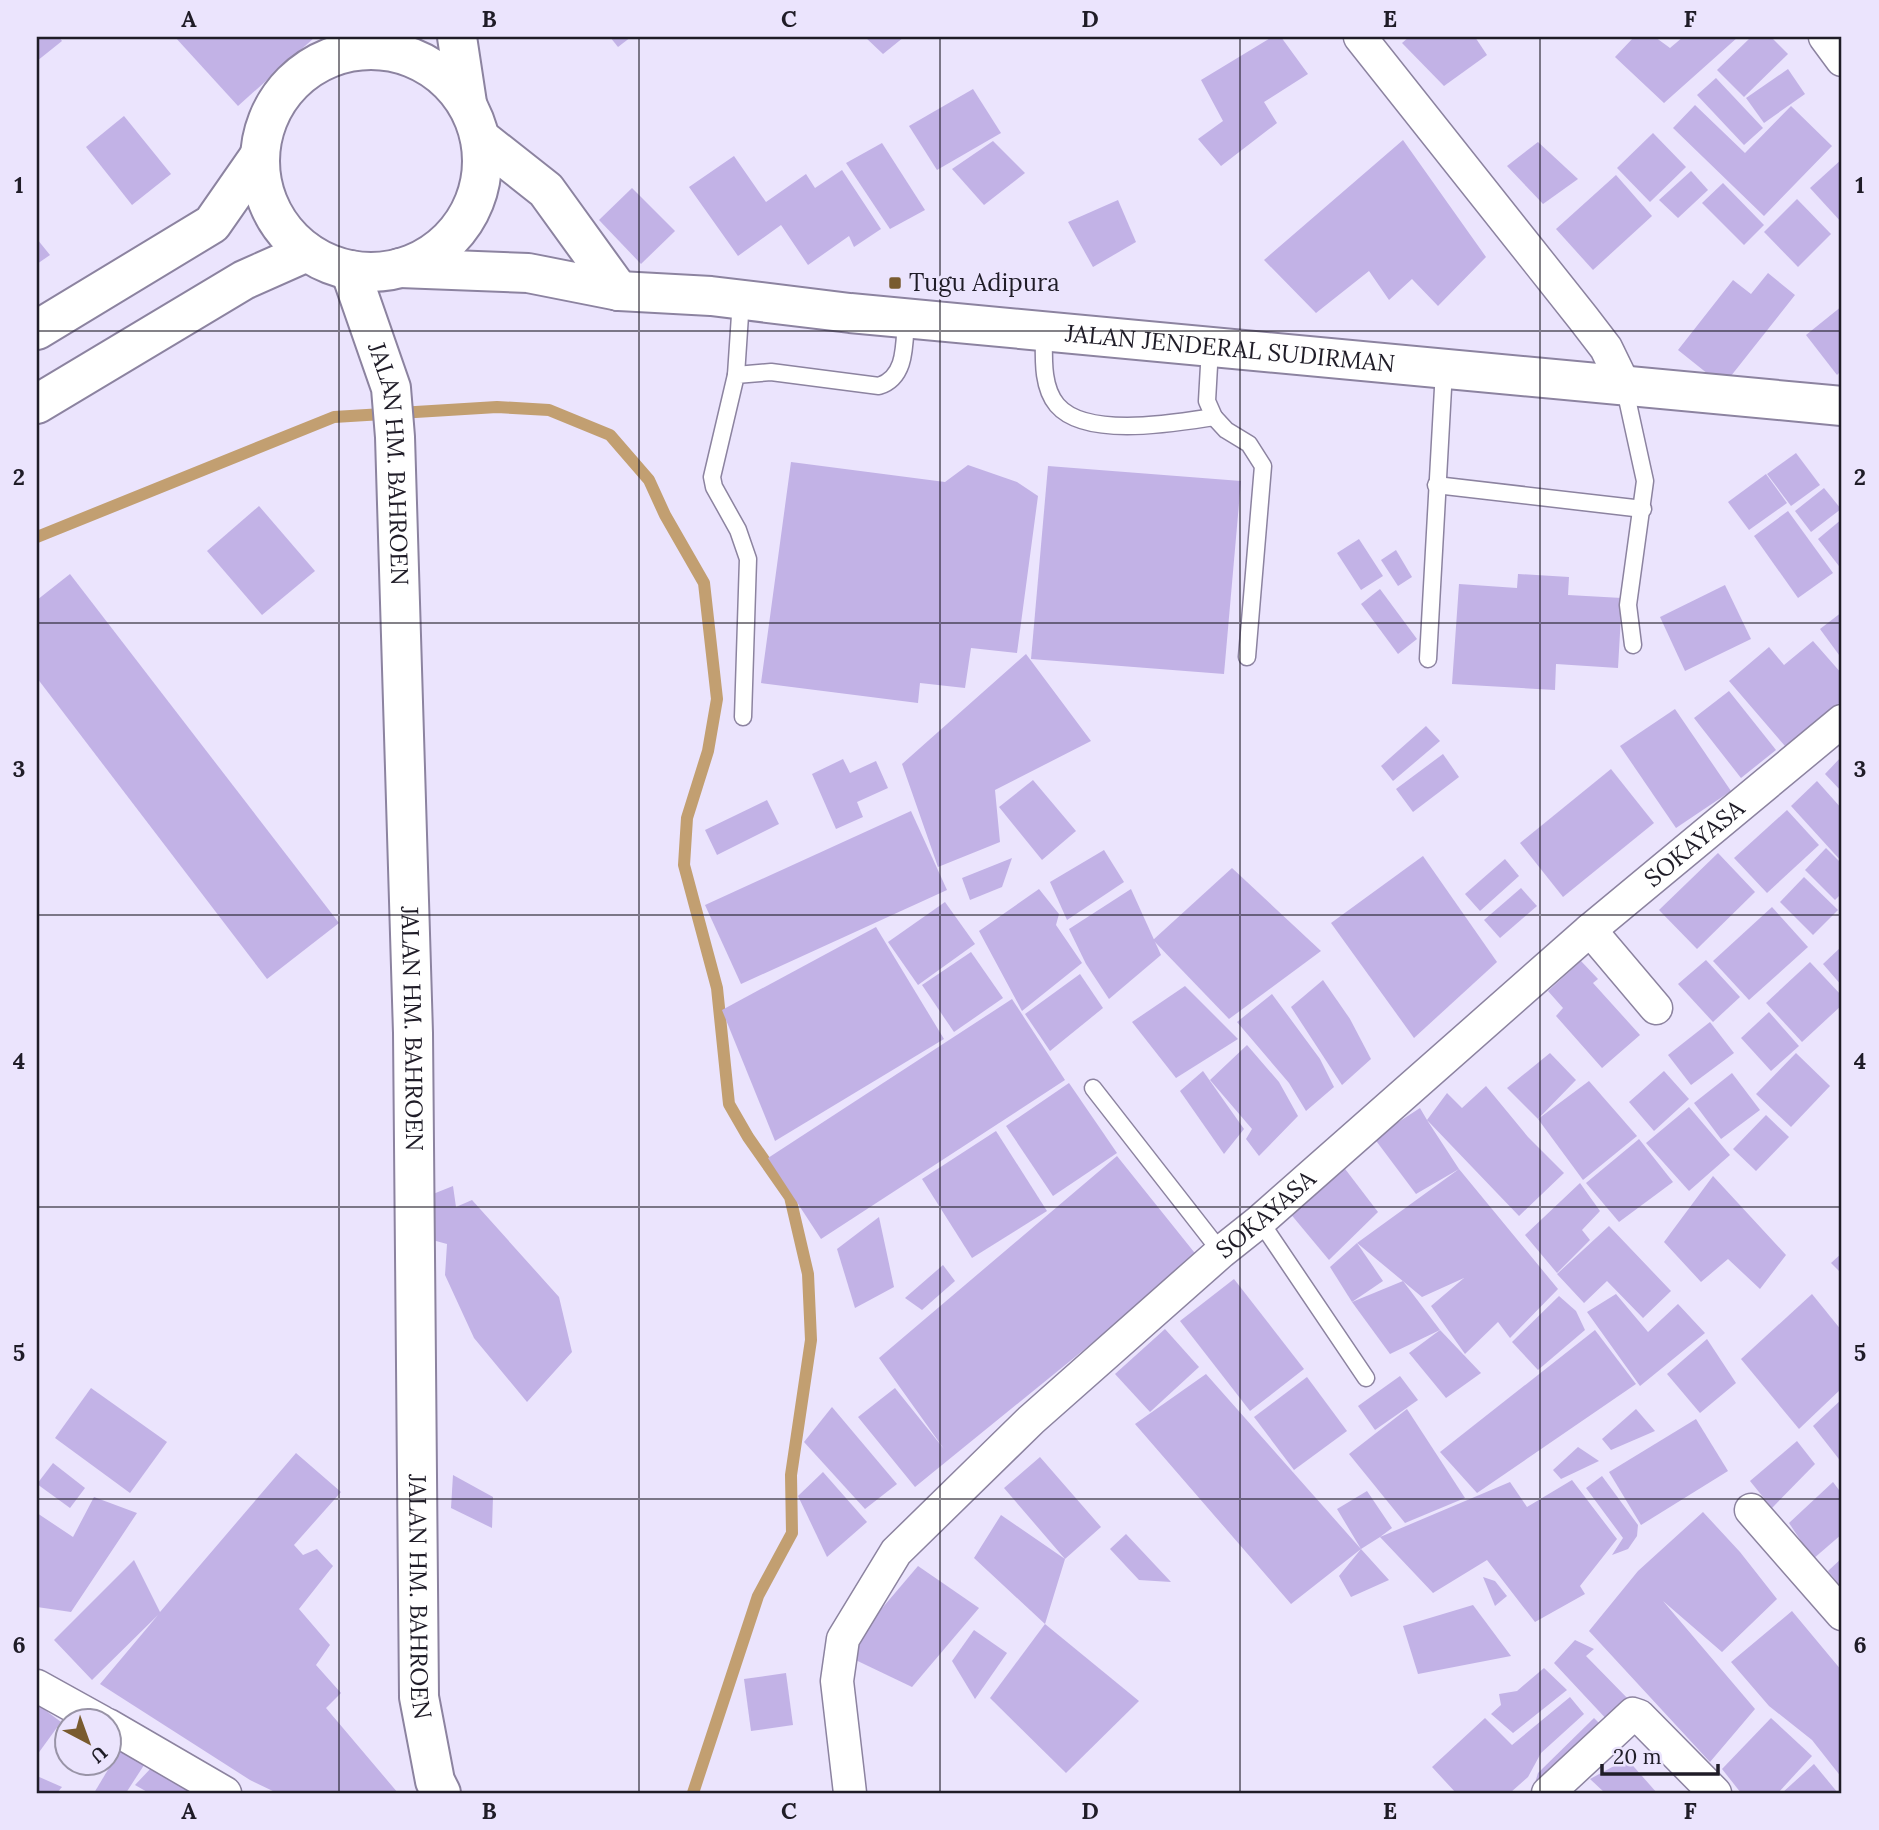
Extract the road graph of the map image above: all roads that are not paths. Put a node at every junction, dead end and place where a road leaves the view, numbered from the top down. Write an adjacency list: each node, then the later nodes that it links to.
1 (457, 37): 6 (main road)
2 (1360, 37): 19 (street)
3 (1825, 37): 5 (street)
4 (364, 43): 6 (main road); 7 (main road)
5 (1842, 60)
6 (473, 120): 9 (main road); 11 (main road)
7 (260, 155): 8 (main road); 14 (main road)
8 (307, 252): 10 (main road); 20 (main road)
9 (400, 268): 10 (main road); 11 (main road, JALAN JENDERAL SUDIRMAN)
10 (350, 270): 42 (main road, JALAN HM. BAHROEN)
11 (619, 291): 12 (main road, JALAN JENDERAL SUDIRMAN)
12 (741, 300): 13 (main road, JALAN JENDERAL SUDIRMAN); 18 (lane)
13 (906, 318): 15 (main road, JALAN JENDERAL SUDIRMAN); 18 (lane)
14 (42, 321)
15 (1044, 332): 16 (main road, JALAN JENDERAL SUDIRMAN); 22 (lane)
16 (1210, 348): 17 (main road, JALAN JENDERAL SUDIRMAN); 22 (lane)
17 (1444, 370): 19 (main road, JALAN JENDERAL SUDIRMAN); 23 (lane)
18 (736, 375): 28 (lane)
19 (1625, 386): 21 (main road, JALAN JENDERAL SUDIRMAN); 24 (lane)
20 (37, 404)
21 (1842, 406)
22 (1214, 417): 26 (lane)
23 (1436, 485): 24 (lane); 27 (lane)
24 (1643, 509): 25 (lane)
25 (1633, 645)
26 (1247, 657)
27 (1428, 659)
28 (743, 717)
29 (1842, 721): 30 (street, SOKAYASA)
30 (1590, 930): 31 (street); 33 (street, SOKAYASA)
31 (1656, 1008)
32 (1093, 1088): 34 (lane)
33 (1260, 1221): 34 (street, SOKAYASA); 35 (lane)
34 (1221, 1252): 43 (street, SOKAYASA)
35 (1366, 1378)
36 (1751, 1510): 37 (street)
37 (1842, 1614)
38 (37, 1686): 39 (street)
39 (78, 1708)
40 (122, 1733): 41 (street)
41 (225, 1793)
42 (441, 1793)
43 (850, 1793)
44 (1548, 1793): 45 (street)
45 (1715, 1793)

